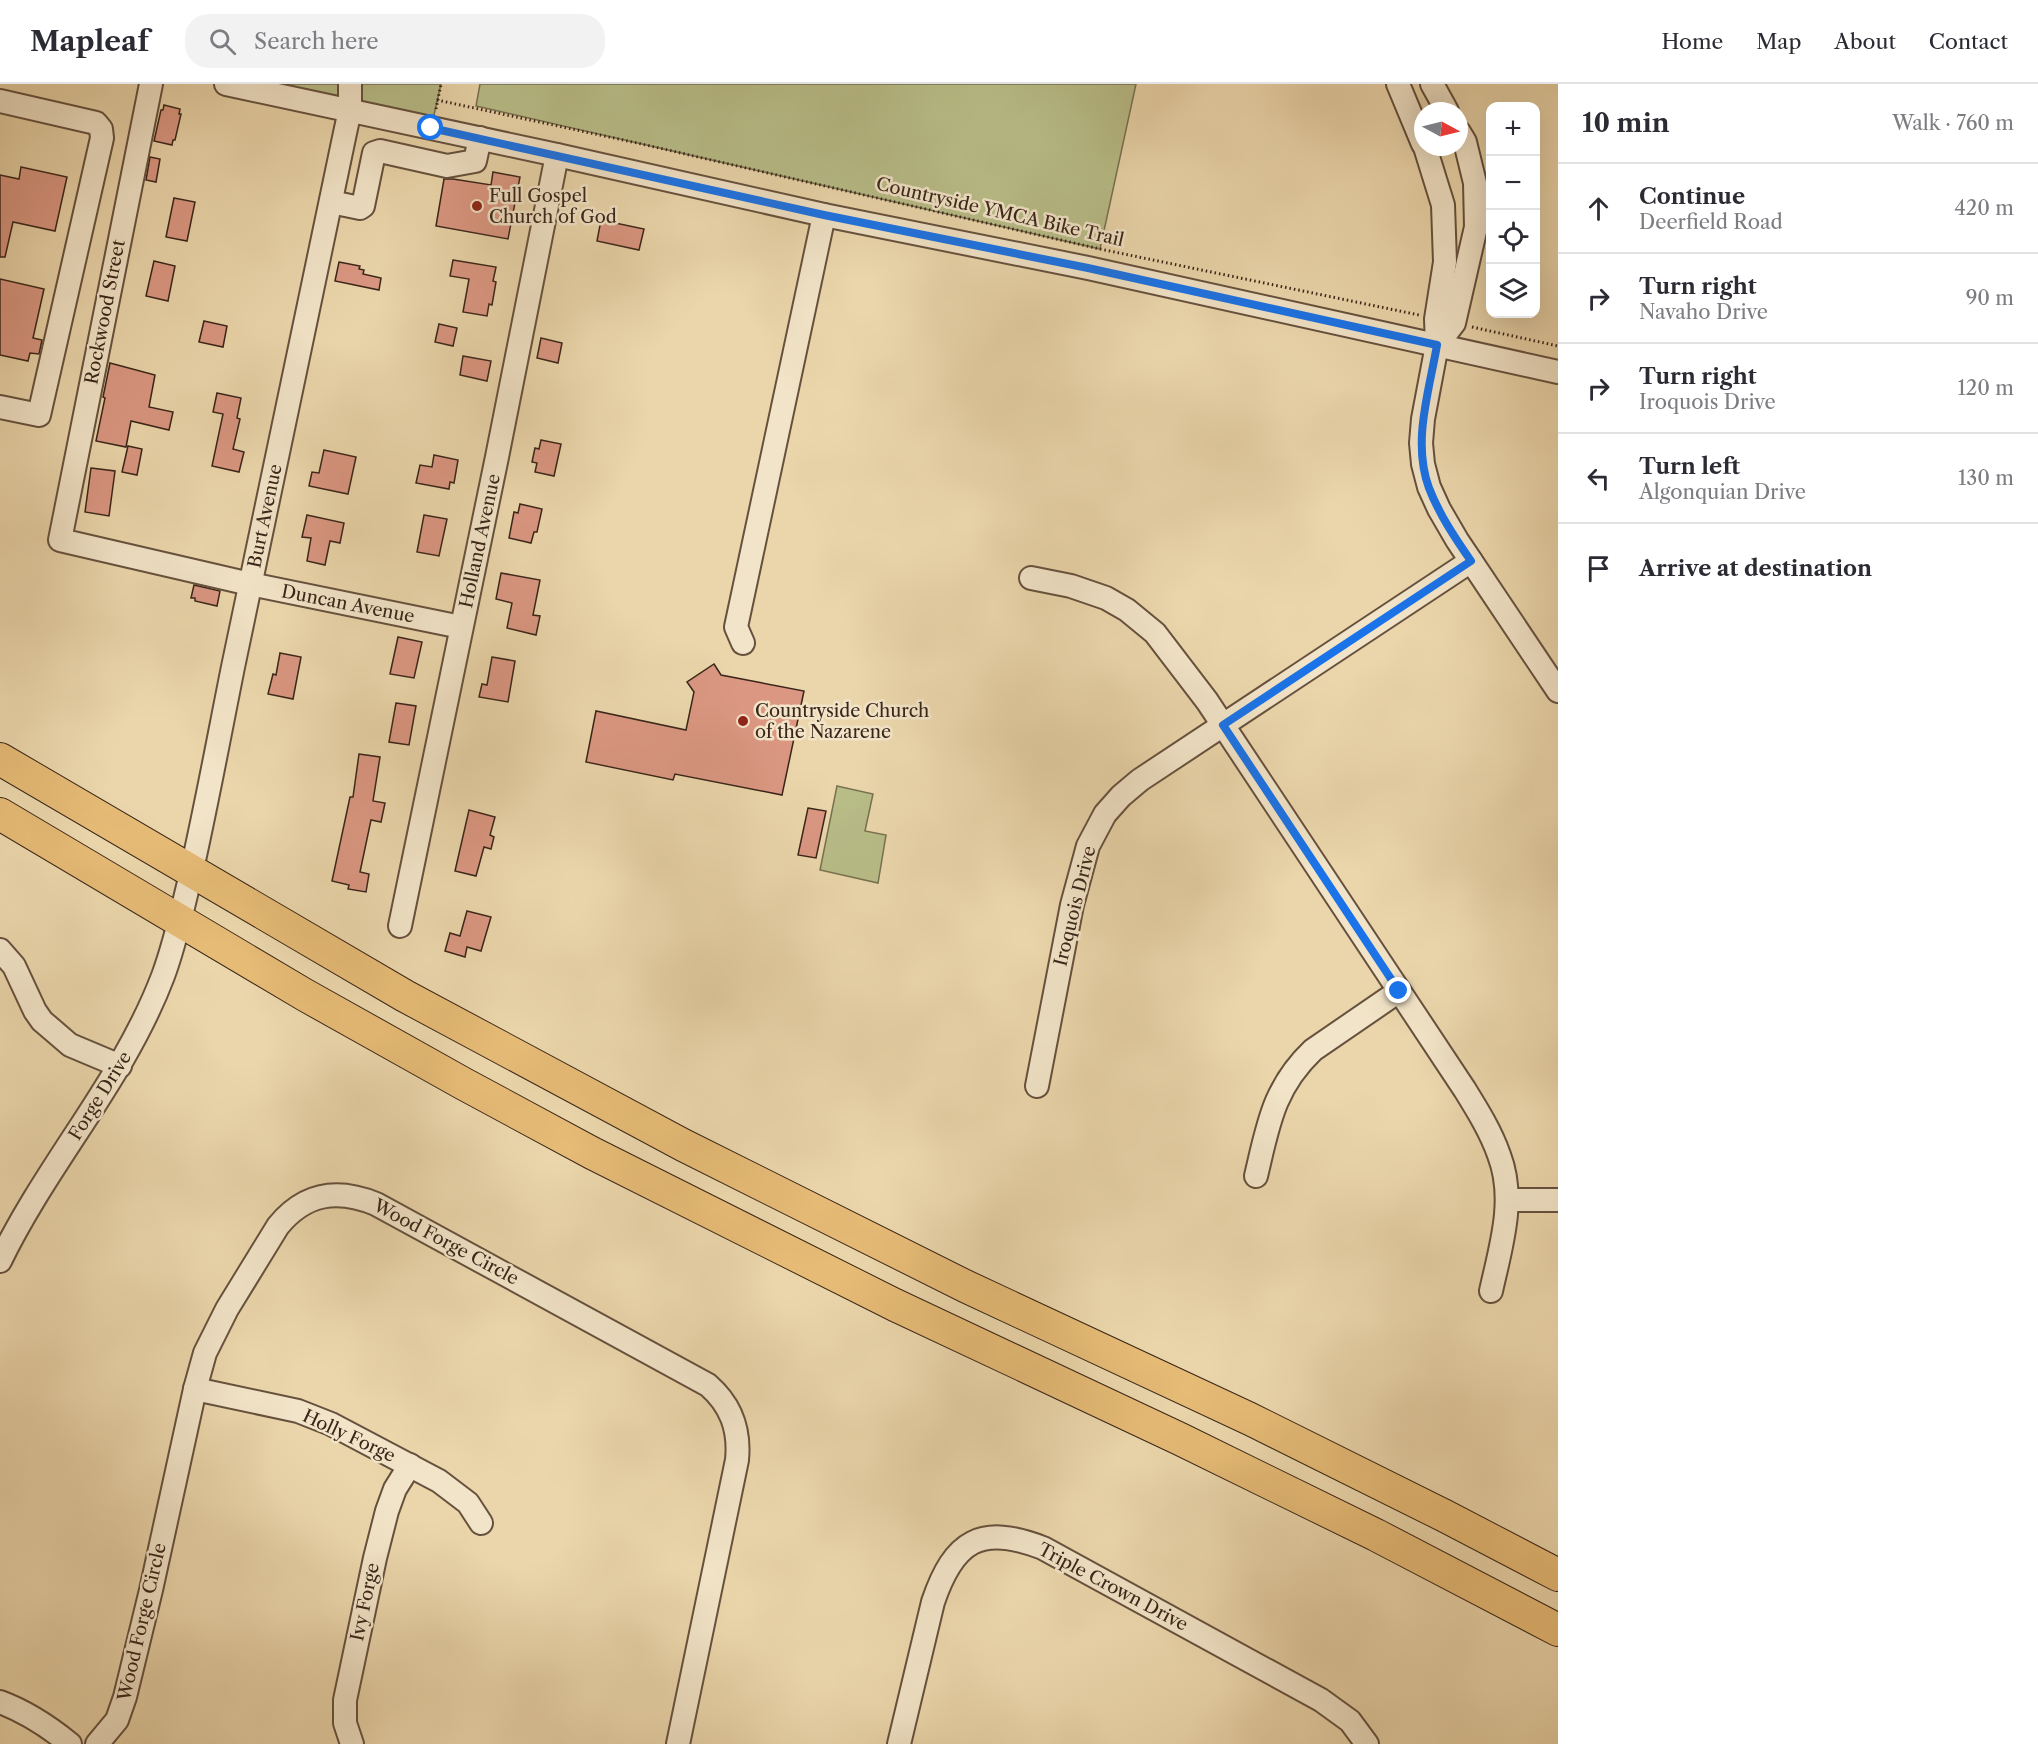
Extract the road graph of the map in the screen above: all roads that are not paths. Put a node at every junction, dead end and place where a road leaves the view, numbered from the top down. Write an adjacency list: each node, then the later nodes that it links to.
1 (151, 84): 20 (street, Rockwood Street)
2 (226, 84): 8 (street)
3 (350, 84): 8 (street, Burt Avenue)
4 (1398, 84): 9 (street)
5 (1432, 84): 7 (street)
6 (0, 101): 19 (street)
7 (1442, 102)
8 (350, 110): 10 (street); 14 (street, Burt Avenue)
9 (1414, 122)
10 (480, 138): 12 (street); 14 (street)
11 (1468, 154): 16 (street)
12 (557, 155): 15 (street); 24 (street, Holland Avenue)
13 (1427, 156): 16 (street)
14 (331, 202): 23 (street, Burt Avenue)
15 (824, 215): 17 (street); 25 (street)
16 (1445, 321): 17 (street)
17 (1437, 345): 18 (street); 21 (street)
18 (1558, 372)
19 (0, 407)
20 (60, 540): 23 (street, Duncan Avenue)
21 (1471, 561): 26 (street); 27 (street, Iroquois Drive)
22 (1031, 578): 27 (street)
23 (250, 584): 24 (street, Duncan Avenue); 30 (street, Burt Avenue)
24 (461, 627): 32 (street, Holland Avenue)
25 (743, 643)
26 (1558, 691)
27 (1223, 725): 34 (street); 36 (street, Iroquois Drive)
28 (0, 759): 30 (highway)
29 (0, 814): 31 (highway)
30 (191, 873): 31 (street, Burt Avenue); 45 (highway)
31 (180, 921): 35 (street, Forge Drive); 46 (highway)
32 (400, 926)
33 (0, 950): 35 (street)
34 (1399, 991): 37 (street); 38 (street)
35 (120, 1066): 40 (street, Forge Drive)
36 (1037, 1086)
37 (1256, 1176)
38 (1507, 1200): 39 (street); 41 (street)
39 (1558, 1200)
40 (0, 1261)
41 (1491, 1290)
42 (195, 1389): 43 (street, Holly Forge); 49 (street, Wood Forge Circle); 51 (street, Wood Forge Circle)
43 (410, 1465): 44 (street, Holly Forge); 50 (street, Ivy Forge)
44 (481, 1523)
45 (1558, 1575)
46 (1558, 1630)
47 (0, 1702): 48 (street)
48 (70, 1744)
49 (96, 1744)
50 (352, 1744)
51 (678, 1744)
52 (899, 1744): 53 (street, Triple Crown Drive)
53 (1367, 1744)

